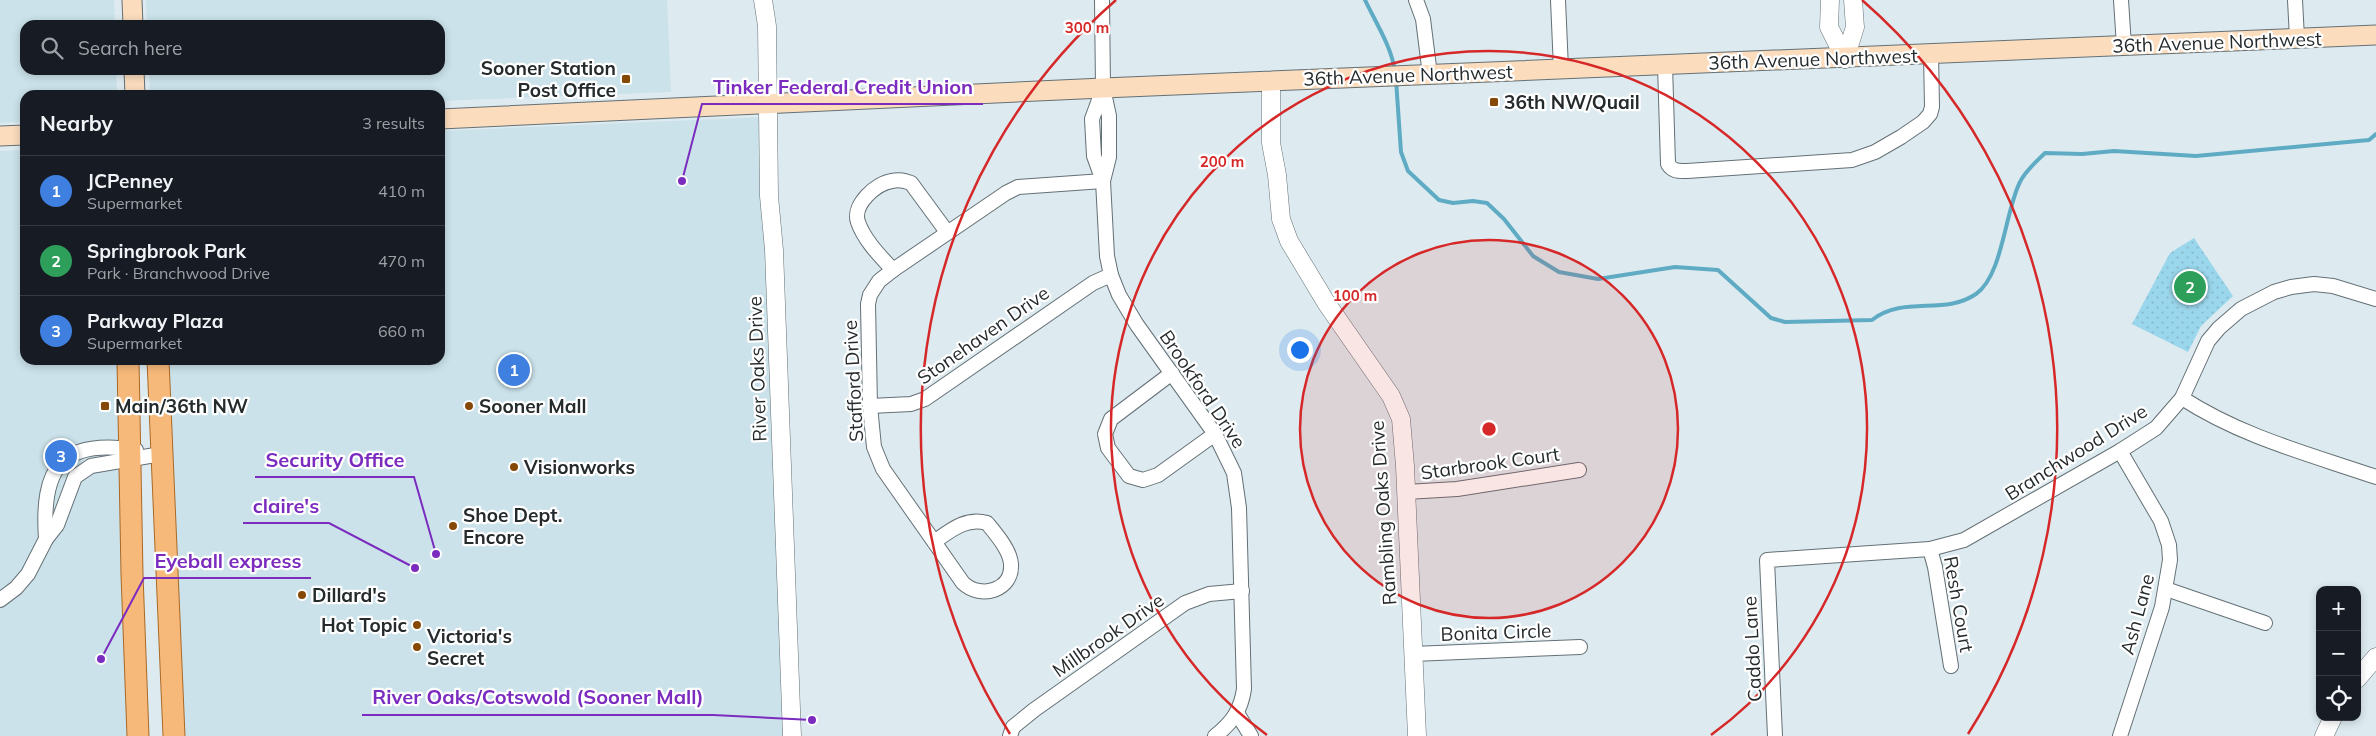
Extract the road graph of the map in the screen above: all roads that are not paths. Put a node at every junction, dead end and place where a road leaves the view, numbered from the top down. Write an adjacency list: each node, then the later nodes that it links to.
1 (132, 0): 10 (main road)
2 (763, 0): 23 (street, River Oaks Drive)
3 (1102, 0): 21 (street)
4 (1416, 0): 19 (street)
5 (1558, 0): 17 (street)
6 (1830, 0): 15 (street)
7 (1853, 0): 15 (street)
8 (2121, 0): 13 (street)
9 (2295, 0): 12 (street)
10 (133, 20)
11 (2376, 35): 12 (main road, 36th Avenue Northwest)
12 (2298, 38): 13 (main road, 36th Avenue Northwest)
13 (2124, 46): 14 (main road, 36th Avenue Northwest)
14 (1931, 54): 15 (main road, 36th Avenue Northwest); 16 (street)
15 (1845, 58): 16 (main road, 36th Avenue Northwest)
16 (1665, 65): 17 (main road, 36th Avenue Northwest)
17 (1561, 69): 19 (main road, 36th Avenue Northwest)
18 (134, 75): 22 (main road)
19 (1430, 75): 20 (main road, 36th Avenue Northwest)
20 (1270, 81): 21 (main road, 36th Avenue Northwest); 43 (street, Rambling Oaks Drive)
21 (1103, 88): 23 (main road, 36th Avenue Northwest); 27 (street, Brookford Drive)
22 (135, 90)
23 (769, 104): 24 (main road, 36th Avenue Northwest); 61 (street, River Oaks Drive)
24 (445, 119)
25 (20, 135): 26 (main road)
26 (0, 136)
27 (1103, 182): 28 (street); 30 (street, Brookford Drive)
28 (947, 232): 29 (street); 29 (street)
29 (893, 270): 36 (street, Stafford Drive)
30 (1111, 275): 34 (street, Brookford Drive); 36 (street, Stonehaven Drive)
31 (2376, 299): 35 (street, Branchwood Drive)
32 (128, 365): 40 (main road)
33 (158, 365): 39 (main road)
34 (1172, 373): 37 (street, Brookford Drive); 37 (street)
35 (2182, 398): 38 (street, Branchwood Drive); 42 (street)
36 (870, 406): 45 (street, Stafford Drive)
37 (1216, 434): 49 (street, Brookford Drive)
38 (2120, 451): 46 (street, Branchwood Drive); 48 (street, Ash Lane)
39 (161, 454): 40 (street); 60 (main road)
40 (130, 455): 44 (street); 44 (street); 59 (main road)
41 (1579, 470): 43 (street, Starbrook Court)
42 (2376, 477)
43 (1406, 492): 53 (street, Rambling Oaks Drive)
44 (46, 539): 50 (street)
45 (934, 542): 45 (street)
46 (1930, 549): 47 (street, Branchwood Drive); 55 (street, Resh Court)
47 (1767, 560): 66 (street, Caddo Lane)
48 (2166, 589): 51 (street); 67 (street, Ash Lane)
49 (1242, 591): 57 (street, Brookford Drive); 62 (street, Millbrook Drive)
50 (0, 600)
51 (2265, 623)
52 (1580, 647): 53 (street, Bonita Circle)
53 (1413, 654): 65 (street, Rambling Oaks Drive)
54 (2376, 657): 56 (street)
55 (1951, 666)
56 (2360, 676)
57 (1236, 713): 63 (street); 64 (street)
58 (2331, 721): 68 (street)
59 (138, 736)
60 (174, 736)
61 (792, 736)
62 (1010, 736)
63 (1215, 736)
64 (1251, 736)
65 (1417, 736)
66 (1775, 736)
67 (2120, 736)
68 (2324, 736)

